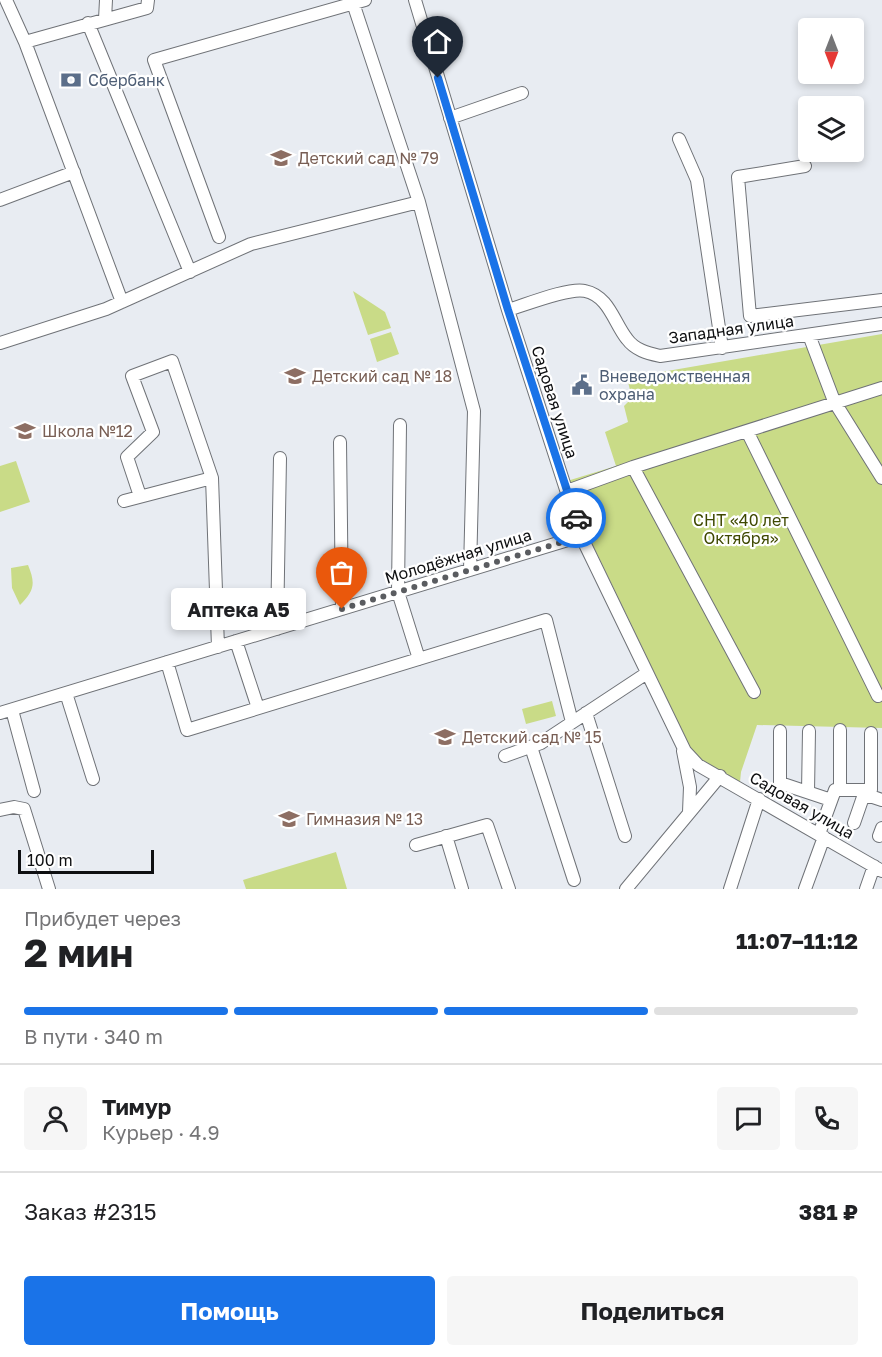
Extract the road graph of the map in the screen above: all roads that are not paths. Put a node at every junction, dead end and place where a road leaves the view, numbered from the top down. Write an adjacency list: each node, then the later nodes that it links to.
1 (6, 0): 8 (street)
2 (106, 0): 6 (street)
3 (148, 0): 6 (street)
4 (415, 0): 10 (street, Садовая улица)
5 (359, 2): 15 (street); 16 (street)
6 (105, 19): 7 (street)
7 (88, 23): 8 (street); 17 (street)
8 (25, 42): 13 (street)
9 (522, 93): 10 (street)
10 (450, 118): 20 (street, Садовая улица)
11 (679, 139): 24 (street)
12 (805, 166): 18 (street)
13 (74, 172): 14 (street); 19 (street)
14 (0, 200)
15 (419, 202): 17 (street); 38 (street)
16 (219, 237)
17 (190, 272): 19 (street)
18 (882, 300)
19 (122, 302): 23 (street)
20 (508, 310): 24 (street, Западная улица); 34 (street, Садовая улица)
21 (882, 324): 22 (street, Западная улица)
22 (810, 335): 24 (street, Западная улица); 26 (street)
23 (0, 343)
24 (722, 348)
25 (882, 388): 26 (street)
26 (834, 401): 28 (street); 33 (street)
27 (400, 425): 39 (street)
28 (747, 431): 31 (street); 49 (street)
29 (340, 442): 40 (street)
30 (280, 458): 41 (street)
31 (633, 466): 34 (street); 47 (street)
32 (212, 477): 35 (street); 35 (street); 43 (street)
33 (882, 478)
34 (567, 491): 37 (street, Садовая улица)
35 (140, 496): 36 (street)
36 (124, 501)
37 (582, 536): 38 (street, Молодёжная улица); 46 (street, Садовая улица)
38 (470, 570): 39 (street, Молодёжная улица)
39 (398, 592): 40 (street, Молодёжная улица); 44 (street)
40 (342, 609): 41 (street, Молодёжная улица)
41 (277, 629): 42 (street, Молодёжная улица)
42 (236, 641): 43 (street, Молодёжная улица); 50 (street)
43 (218, 647): 45 (street, Молодёжная улица)
44 (419, 659): 50 (street); 53 (street)
45 (167, 662): 48 (street, Молодёжная улица); 50 (street)
46 (647, 673): 52 (street); 58 (street, Садовая улица)
47 (754, 692)
48 (66, 693): 51 (street, Молодёжная улица); 62 (street)
49 (878, 696)
50 (258, 708)
51 (6, 711): 63 (street)
52 (586, 713): 53 (street); 73 (street)
53 (572, 723): 59 (street)
54 (780, 730): 64 (street)
55 (809, 730): 64 (street)
56 (840, 730): 65 (street)
57 (871, 733): 65 (street)
58 (682, 745): 61 (street, Садовая улица); 69 (street)
59 (531, 747): 60 (street); 76 (street)
60 (505, 756)
61 (720, 776): 66 (street, Садовая улица); 69 (street)
62 (93, 779)
63 (34, 791)
64 (808, 792): 65 (street)
65 (836, 795): 71 (street)
66 (759, 799): 71 (street, Садовая улица); 82 (street)
67 (882, 800): 70 (street)
68 (0, 810): 78 (street)
69 (689, 812): 81 (street)
70 (854, 823)
71 (821, 835): 75 (street, Садовая улица); 83 (street)
72 (446, 836): 74 (street); 79 (street); 80 (street)
73 (625, 836)
74 (416, 845)
75 (878, 868): 77 (street)
76 (574, 880)
77 (867, 885): 84 (street)
78 (49, 889)
79 (462, 889)
80 (509, 889)
81 (626, 889)
82 (730, 889)
83 (805, 889)
84 (881, 889)

